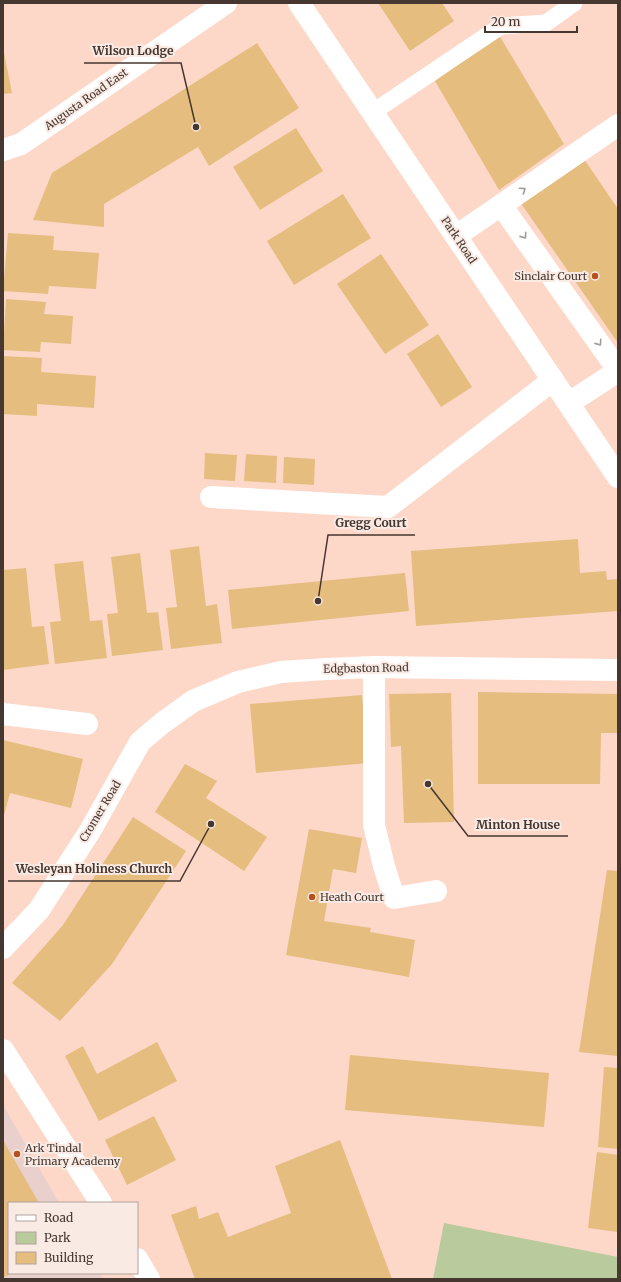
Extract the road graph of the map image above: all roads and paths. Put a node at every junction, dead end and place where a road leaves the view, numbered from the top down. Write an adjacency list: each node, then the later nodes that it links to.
1 (226, 3): 6 (street, Augusta Road East)
2 (299, 3): 4 (street, Park Road)
3 (574, 3): 4 (lane)
4 (373, 112): 8 (street, Park Road)
5 (618, 125): 7 (street, one-way to 5)
6 (3, 150)
7 (501, 204): 8 (street); 9 (street, one-way to 9)
8 (456, 236): 10 (street, Park Road)
9 (618, 371): 11 (street)
10 (553, 380): 11 (street, Park Road); 13 (street)
11 (569, 403): 12 (street, Park Road)
12 (618, 477)
13 (211, 497)
14 (374, 667): 15 (street, Edgbaston Road); 18 (street, Edgbaston Road); 19 (street)
15 (618, 670)
16 (3, 714): 17 (street)
17 (87, 724)
18 (136, 749): 20 (street, Cromer Road)
19 (436, 891)
20 (3, 948)
21 (3, 1050): 22 (street)
22 (100, 1202)
23 (138, 1261): 24 (street)
24 (149, 1279)

